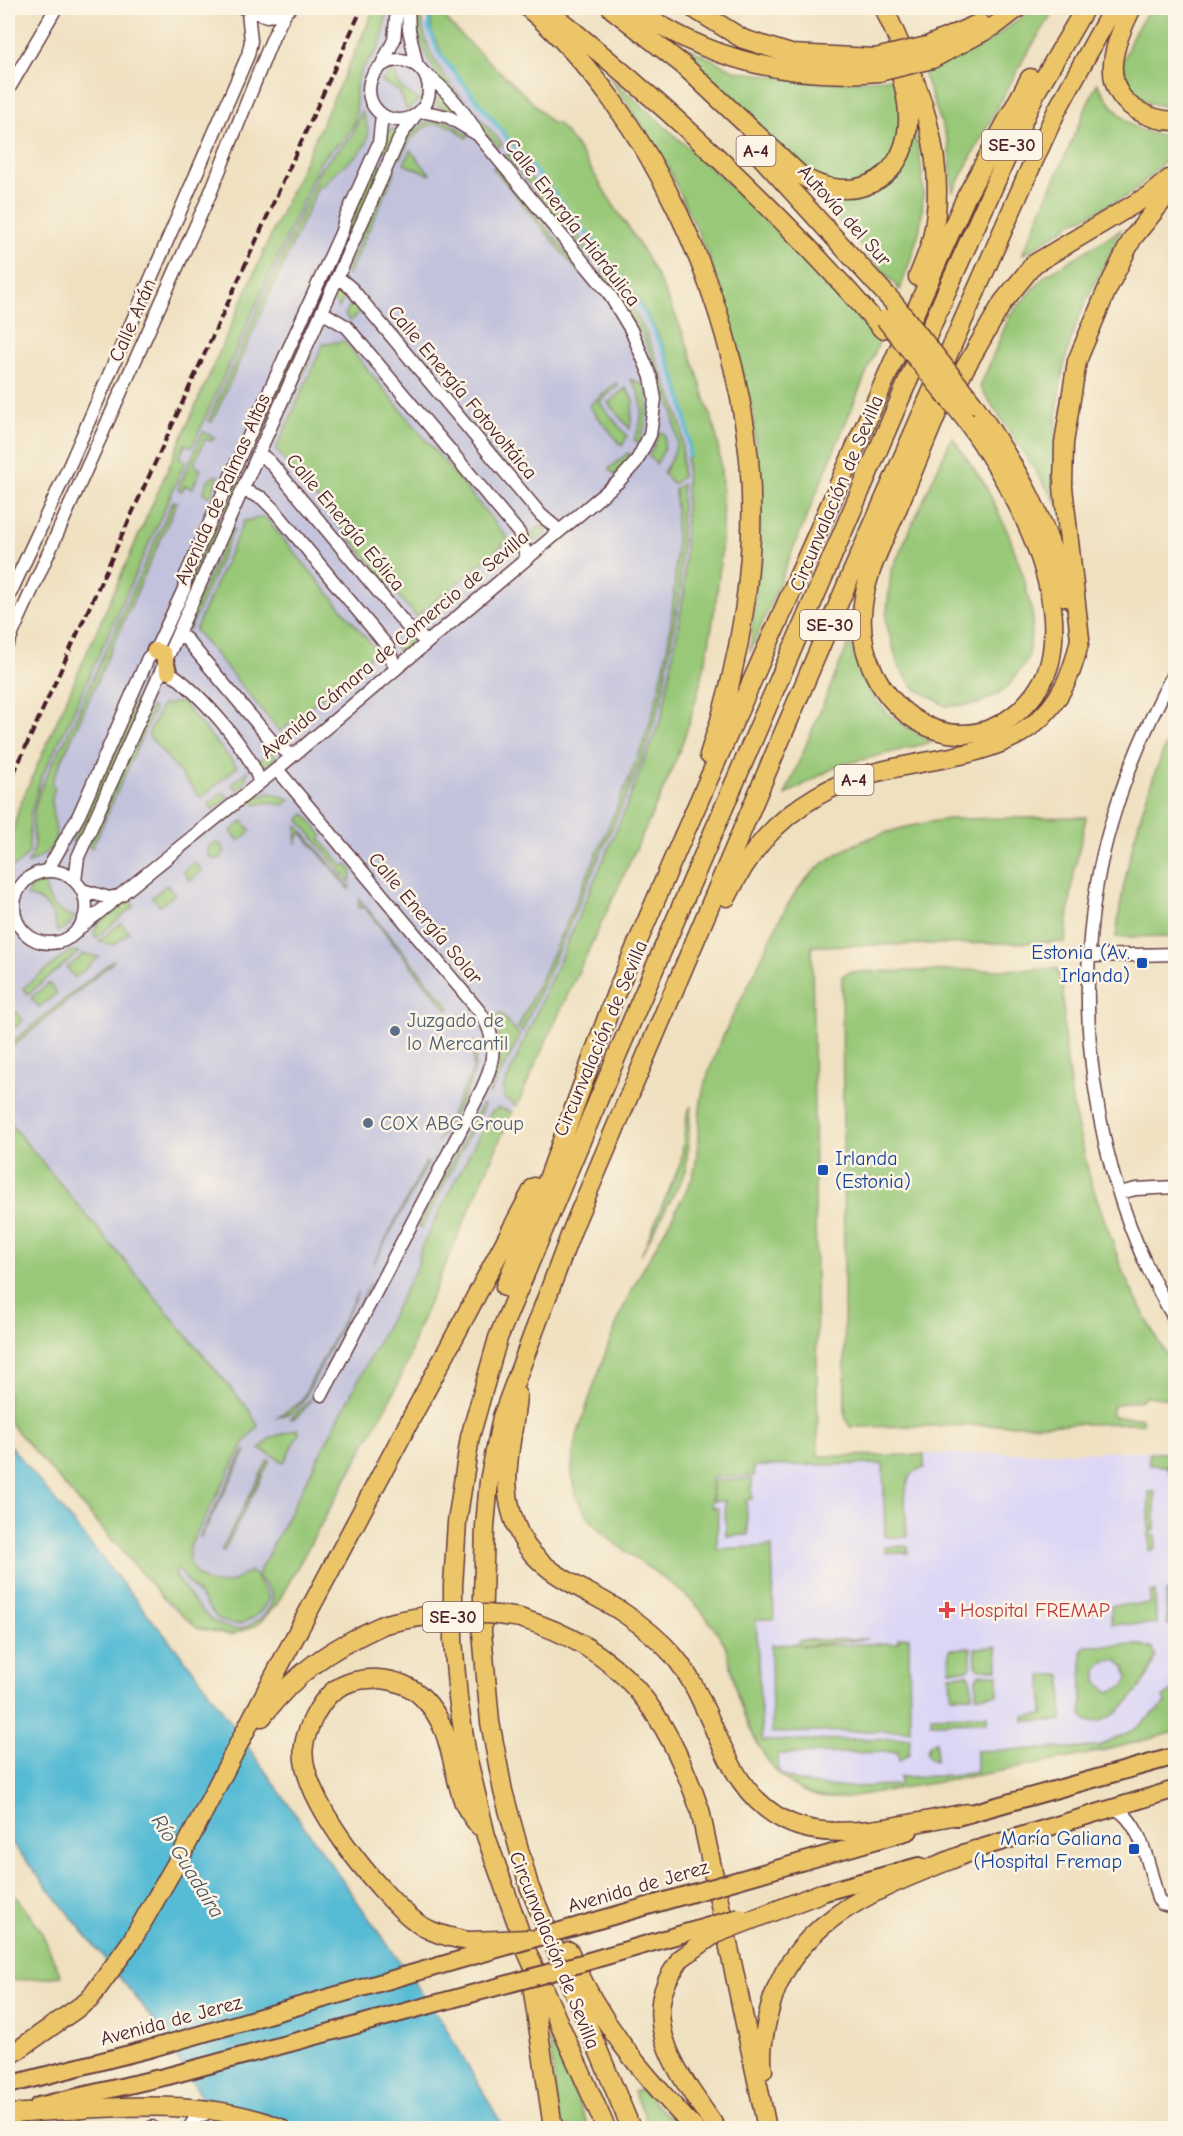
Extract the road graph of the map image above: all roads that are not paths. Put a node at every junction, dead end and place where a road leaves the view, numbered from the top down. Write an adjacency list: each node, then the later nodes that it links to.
1 (56, 8): 24 (street)
2 (397, 8): 22 (street)
3 (408, 8): 23 (street)
4 (528, 8): 58 (highway)
5 (545, 8): 37 (highway)
6 (557, 8): 37 (highway)
7 (612, 8): 10 (highway); 39 (highway, Autovía del Sur / A-4, bridge)
8 (635, 8): 21 (highway)
9 (693, 8): 21 (highway)
10 (877, 8)
11 (884, 8): 44 (highway)
12 (1004, 8): 20 (highway)
13 (1018, 8): 20 (highway)
14 (1079, 8): 44 (highway)
15 (1085, 8): 73 (highway, Circunvalación de Sevilla / SE-30)
16 (1113, 8): 32 (highway, Circunvalación de Sevilla / SE-30)
17 (1132, 8): 27 (highway)
18 (288, 9): 19 (street); 50 (street, Calle Arán)
19 (245, 10): 47 (street, Calle Arán)
20 (929, 53): 21 (highway, bridge)
21 (877, 65)
22 (381, 66): 23 (street); 26 (street)
23 (421, 70): 25 (street); 28 (street, Calle Energía Hidráulica)
24 (8, 90)
25 (417, 114): 26 (street); 28 (street, Calle Energía Hidráulica); 34 (street, Avenida de Palmas Altas)
26 (382, 115): 35 (street, Avenida de Palmas Altas)
27 (1176, 121)
28 (480, 137): 38 (street, Calle Energía Hidráulica)
29 (1176, 174): 40 (highway)
30 (1176, 184): 33 (highway)
31 (1176, 196): 33 (highway)
32 (1000, 236): 40 (highway); 66 (highway, Circunvalación de Sevilla / SE-30)
33 (1125, 256): 54 (highway)
34 (338, 277): 36 (street, Avenida de Palmas Altas); 45 (street, Calle Energía Fotovoltáica)
35 (316, 291): 36 (street); 42 (street, Avenida de Palmas Altas)
36 (326, 311): 41 (street, Avenida de Palmas Altas); 46 (street)
37 (883, 324): 39 (highway)
38 (655, 401): 45 (street, Avenida Cámara de Comercio de Sevilla)
39 (967, 417): 40 (highway); 54 (highway, A-4)
40 (932, 426)
41 (259, 453): 43 (street, Avenida de Palmas Altas); 49 (street, Calle Energía Eólica)
42 (238, 464): 43 (street); 51 (street, Avenida de Palmas Altas)
43 (248, 487): 48 (street, Avenida de Palmas Altas); 52 (street)
44 (828, 505): 58 (highway)
45 (560, 531): 46 (street, Avenida Cámara de Comercio de Sevilla)
46 (527, 558): 49 (street, Avenida Cámara de Comercio de Sevilla)
47 (8, 598)
48 (178, 634): 51 (street, Avenida de Palmas Altas); 55 (street)
49 (427, 642): 52 (street, Avenida Cámara de Comercio de Sevilla)
50 (8, 643)
51 (163, 663): 57 (street); 59 (street, Avenida de Palmas Altas); 60 (street, Avenida de Palmas Altas)
52 (395, 668): 55 (street, Avenida Cámara de Comercio de Sevilla)
53 (1176, 669): 65 (street)
54 (1069, 673): 66 (highway, A-4)
55 (292, 756): 56 (street, Avenida Cámara de Comercio de Sevilla)
56 (277, 768): 57 (street, Avenida Cámara de Comercio de Sevilla); 72 (street, Calle Energía Solar)
57 (259, 782): 62 (street, Avenida Cámara de Comercio de Sevilla)
58 (671, 864): 67 (highway)
59 (47, 871): 60 (street); 61 (street)
60 (78, 885): 62 (street); 63 (street)
61 (12, 893): 63 (street)
62 (123, 895): 63 (street, Avenida Cámara de Comercio de Sevilla)
63 (77, 930)
64 (1176, 954): 65 (street)
65 (1090, 956): 69 (street)
66 (665, 1015): 71 (highway, Circunvalación de Sevilla / SE-30)
67 (575, 1098): 73 (highway); 74 (highway)
68 (1176, 1187): 69 (street)
69 (1119, 1193): 70 (street)
70 (1176, 1321)
71 (518, 1373): 77 (highway, Circunvalación de Sevilla / SE-30); 79 (highway)
72 (322, 1395)
73 (480, 1396): 80 (highway, Circunvalación de Sevilla / SE-30)
74 (238, 1750): 85 (highway); 96 (highway, bridge)
75 (1176, 1756): 79 (main road, Avenida de Jerez)
76 (1176, 1789): 78 (main road)
77 (503, 1791): 93 (highway, Circunvalación de Sevilla / SE-30); 94 (highway)
78 (1114, 1808): 81 (main road); 83 (street)
79 (969, 1813): 84 (main road, Avenida de Jerez, bridge)
80 (486, 1836): 84 (highway, Circunvalación de Sevilla / SE-30); 84 (highway, bridge)
81 (975, 1850): 82 (main road); 96 (highway)
82 (821, 1893): 88 (main road, bridge); 95 (highway, bridge)
83 (1176, 1908)
84 (528, 1946): 86 (main road, Avenida de Jerez, bridge); 91 (highway); 92 (highway, Circunvalación de Sevilla / SE-30)
85 (8, 2057)
86 (8, 2085)
87 (212, 2112): 88 (highway); 89 (street); 90 (highway)
88 (8, 2114)
89 (189, 2128)
90 (280, 2128)
91 (553, 2128)
92 (606, 2128)
93 (631, 2128)
94 (694, 2128)
95 (716, 2128)
96 (769, 2128)

